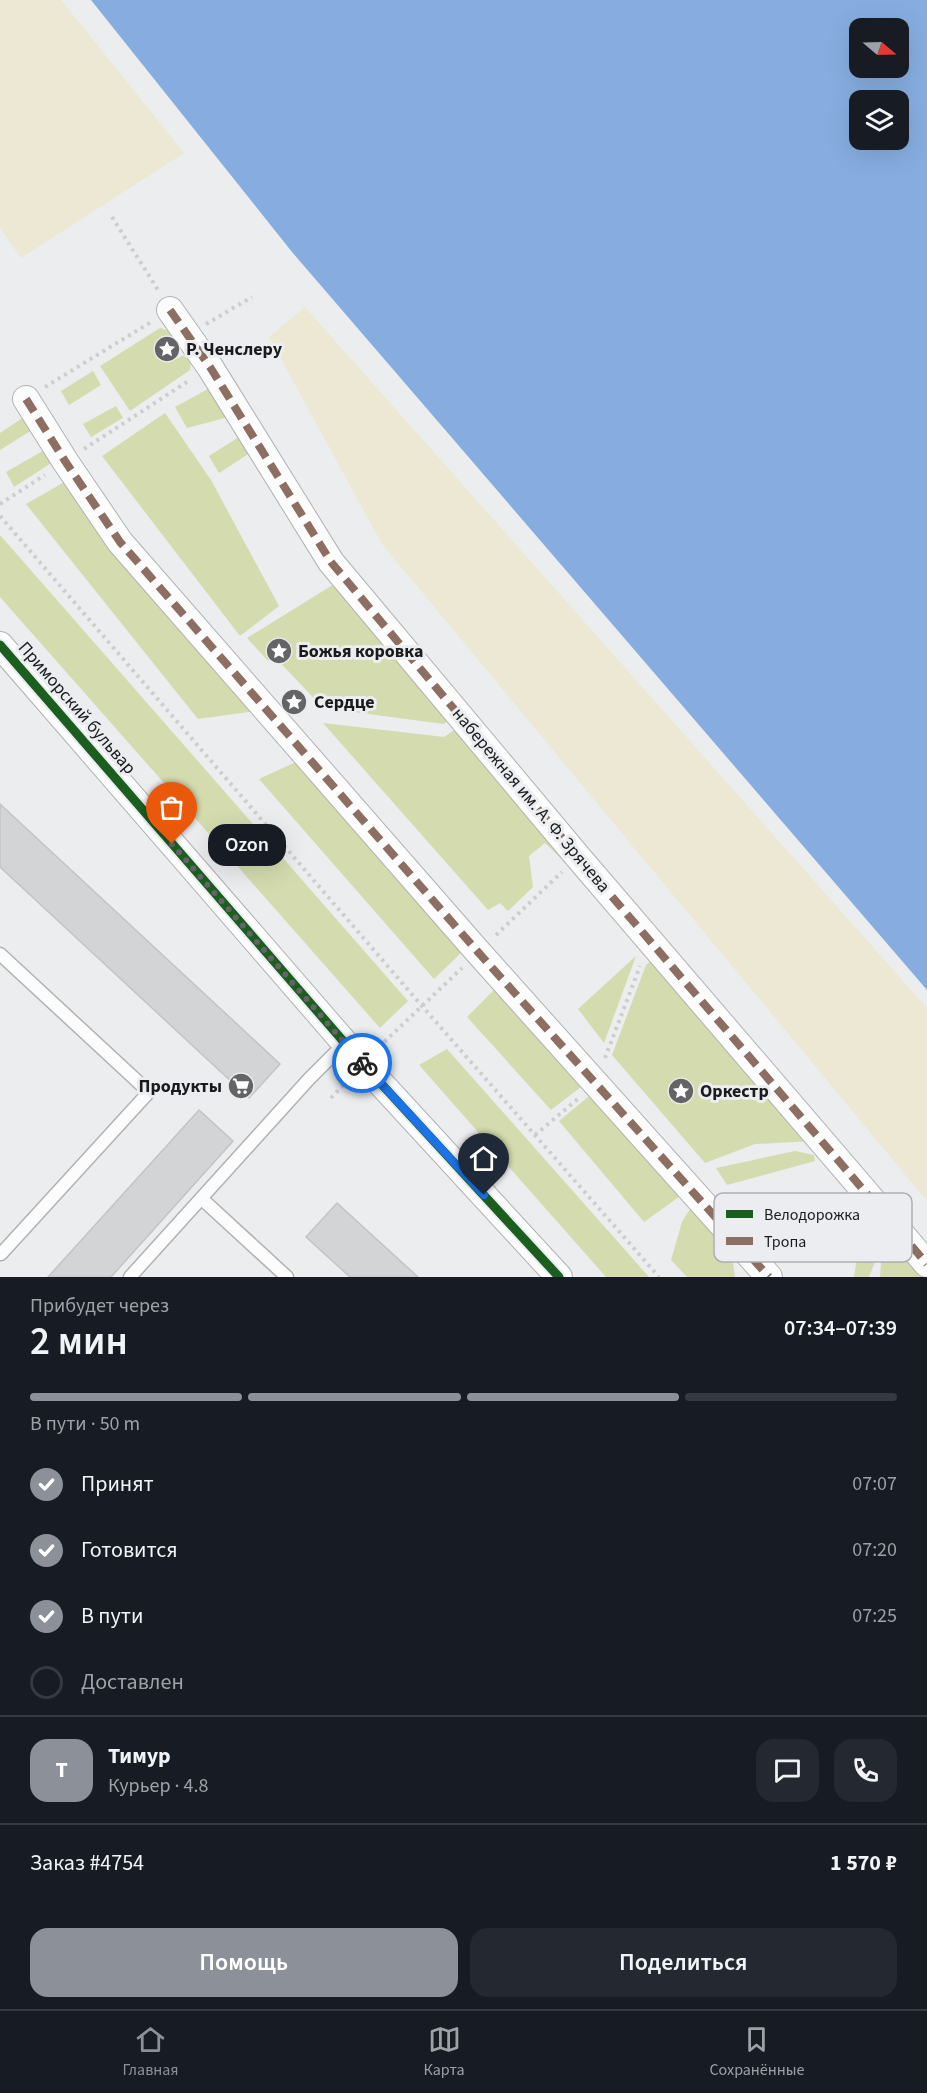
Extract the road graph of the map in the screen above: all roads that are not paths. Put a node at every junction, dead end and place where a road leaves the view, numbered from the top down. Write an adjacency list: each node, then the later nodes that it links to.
1 (170, 310): 6 (street, набережная им. А. Ф. Зрячева)
2 (26, 399): 8 (street)
3 (0, 645): 5 (street, Приморский бульвар)
4 (0, 954): 10 (lane)
5 (345, 1044): 7 (lane); 15 (street, Приморский бульвар)
6 (866, 1193)
7 (202, 1199): 13 (lane); 14 (lane)
8 (714, 1215)
9 (912, 1246): 12 (street, набережная им. А. Ф. Зрячева)
10 (0, 1253)
11 (756, 1262): 16 (street)
12 (927, 1264)
13 (130, 1277)
14 (287, 1277)
15 (559, 1277)
16 (769, 1277)

